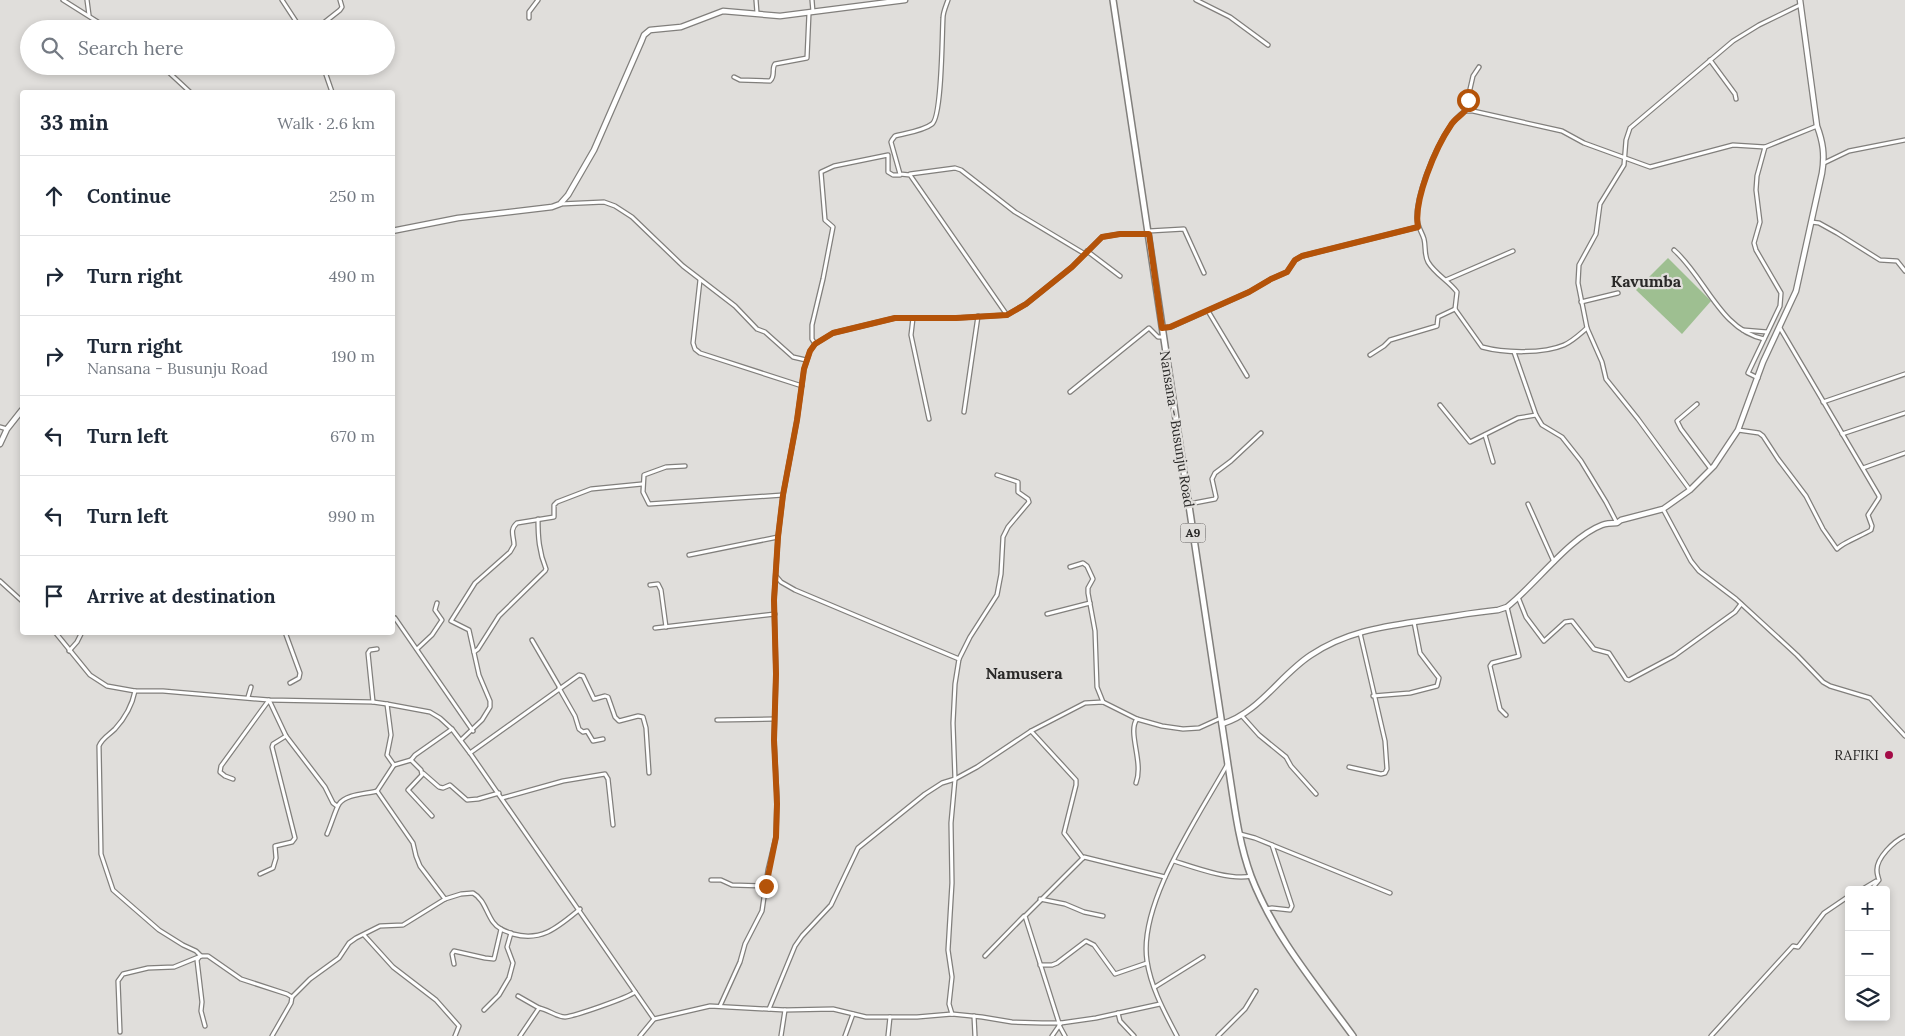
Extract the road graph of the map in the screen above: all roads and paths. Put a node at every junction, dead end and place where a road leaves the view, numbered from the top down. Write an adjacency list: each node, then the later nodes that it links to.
1 (64, 0): 15 (street)
2 (87, 0): 15 (street)
3 (282, 0): 18 (street)
4 (340, 0): 19 (street)
5 (538, 0): 16 (street)
6 (756, 0): 14 (street)
7 (812, 0): 13 (street)
8 (905, 0): 13 (street)
9 (948, 0): 36 (street)
10 (1113, 0): 41 (main road, Nansana - Busunju Road / A9)
11 (1196, 0): 20 (street)
12 (1800, 3): 21 (street); 30 (street)
13 (811, 12): 14 (street); 25 (street)
14 (757, 13): 37 (street)
15 (89, 16): 17 (street)
16 (529, 18)
17 (95, 20)
18 (295, 20)
19 (327, 20)
20 (1268, 45)
21 (1710, 60): 28 (street); 33 (street)
22 (1479, 67): 29 (street)
23 (172, 75): 26 (street)
24 (326, 75): 27 (street)
25 (734, 77)
26 (188, 90)
27 (331, 90)
28 (1736, 99)
29 (1464, 112): 33 (street); 39 (street)
30 (1817, 126): 32 (street); 34 (street)
31 (1905, 140): 34 (street)
32 (1765, 147): 33 (street); 61 (street)
33 (1624, 158): 51 (street)
34 (1824, 163): 38 (street)
35 (910, 174): 36 (street); 44 (street); 54 (street)
36 (900, 175): 64 (street)
37 (560, 204): 40 (street); 48 (street)
38 (1811, 222): 45 (street); 59 (street)
39 (1418, 227): 49 (street); 53 (street)
40 (395, 231)
41 (1149, 233): 44 (street); 46 (street); 57 (main road, Nansana - Busunju Road / A9)
42 (1674, 250): 60 (street)
43 (1513, 251): 49 (street)
44 (1086, 252): 47 (street); 54 (street)
45 (1905, 271)
46 (1204, 273)
47 (1120, 276)
48 (700, 279): 67 (street); 71 (street)
49 (1446, 280): 52 (street)
50 (1618, 293): 51 (street)
51 (1581, 302): 58 (street)
52 (1455, 308): 65 (street); 66 (street)
53 (1208, 311): 57 (street); 69 (street)
54 (1007, 315): 55 (street)
55 (978, 316): 56 (street); 76 (street)
56 (913, 318): 64 (street); 80 (street)
57 (1162, 328): 62 (main road, Nansana - Busunju Road / A9)
58 (1586, 328): 65 (street); 95 (street)
59 (1780, 328): 70 (street); 73 (street)
60 (1740, 329): 61 (street); 63 (street)
61 (1767, 332): 63 (street)
62 (1163, 337): 72 (street); 97 (main road, Nansana - Busunju Road / A9)
63 (1764, 339): 70 (street)
64 (815, 344): 67 (street)
65 (1514, 352): 79 (street)
66 (1370, 355)
67 (806, 360): 71 (street)
68 (1905, 374): 73 (street)
69 (1247, 376)
70 (1758, 378): 83 (street)
71 (802, 386): 96 (street)
72 (1070, 392)
73 (1823, 402): 85 (street)
74 (1697, 404): 92 (street)
75 (1440, 405): 86 (street)
76 (964, 412)
77 (20, 413): 82 (street)
78 (1905, 414): 85 (street)
79 (1536, 415): 86 (street); 101 (street)
80 (929, 419)
81 (0, 426): 82 (street)
82 (7, 429): 87 (street)
83 (1738, 430): 91 (street); 92 (street)
84 (1261, 432): 97 (street)
85 (1842, 434): 91 (street)
86 (1485, 436): 89 (street)
87 (0, 444)
88 (1905, 453): 91 (street)
89 (1493, 462)
90 (685, 466): 94 (street)
91 (1863, 468)
92 (1711, 469): 95 (street)
93 (997, 475): 132 (street)
94 (642, 484): 96 (street); 100 (street)
95 (1690, 490): 99 (street)
96 (783, 495): 102 (street)
97 (1188, 504): 148 (main road, Nansana - Busunju Road / A9)
98 (1528, 504): 104 (street)
99 (1663, 509): 101 (street); 113 (street)
100 (538, 519): 119 (street); 131 (street)
101 (1617, 523): 104 (street)
102 (778, 537): 103 (street); 106 (street)
103 (689, 555)
104 (1554, 562): 109 (street)
105 (1070, 567): 112 (street)
106 (776, 576): 115 (street); 132 (street)
107 (0, 581): 110 (street)
108 (650, 585): 121 (street)
109 (1518, 597): 113 (street); 114 (street)
110 (20, 599)
111 (437, 603): 118 (street)
112 (1090, 603): 116 (street); 141 (street)
113 (1741, 604): 153 (street)
114 (1507, 607): 120 (street); 143 (street)
115 (775, 614): 121 (street); 145 (street)
116 (1047, 614)
117 (395, 618): 129 (street)
118 (442, 620): 119 (street); 129 (street)
119 (451, 621): 131 (street)
120 (1414, 622): 123 (street); 137 (street)
121 (666, 627): 122 (street)
122 (654, 628)
123 (1360, 632): 137 (street); 144 (street)
124 (57, 635): 130 (street)
125 (80, 635): 130 (street)
126 (286, 635): 133 (street)
127 (532, 640): 135 (street)
128 (376, 649): 140 (street)
129 (417, 649): 150 (street)
130 (69, 651): 136 (street)
131 (474, 652): 150 (street)
132 (959, 660): 164 (street)
133 (290, 683)
134 (251, 687): 138 (street)
135 (559, 688): 154 (street); 156 (street); 162 (street)
136 (135, 691): 138 (street); 198 (street)
137 (1373, 696): 160 (street)
138 (248, 697): 139 (street)
139 (269, 700): 140 (street); 152 (street); 163 (street)
140 (373, 702): 142 (street)
141 (1103, 702): 146 (street); 151 (street)
142 (387, 704): 149 (street); 158 (street)
143 (1506, 715)
144 (1242, 716): 148 (street); 168 (street)
145 (774, 719): 147 (street); 184 (street)
146 (1137, 719): 148 (street); 165 (street)
147 (717, 720)
148 (1222, 721): 159 (main road, Nansana - Busunju Road / A9)
149 (452, 729): 155 (street); 157 (street)
150 (473, 731): 155 (street)
151 (1032, 731): 164 (street); 177 (street)
152 (286, 736): 170 (street); 179 (street)
153 (1905, 736)
154 (604, 739)
155 (461, 740): 156 (street)
156 (470, 753): 167 (street)
157 (411, 760): 158 (street); 161 (street)
158 (394, 765): 166 (street)
159 (1228, 765): 174 (main road, Nansana - Busunju Road / A9); 178 (street)
160 (1349, 767)
161 (423, 773): 167 (street); 171 (street)
162 (649, 773)
163 (233, 779)
164 (954, 779): 212 (street); 217 (street)
165 (1136, 783)
166 (377, 791): 170 (street); 188 (street)
167 (499, 793): 169 (street)
168 (1316, 794)
169 (502, 798): 172 (street); 192 (street)
170 (337, 806): 173 (street)
171 (432, 816)
172 (613, 826)
173 (327, 834)
174 (1239, 834): 176 (street); 180 (main road, Nansana - Busunju Road / A9)
175 (1905, 836): 183 (street)
176 (1272, 845): 187 (street); 191 (street)
177 (1083, 858): 181 (street); 189 (street)
178 (1174, 861): 180 (street); 181 (street)
179 (260, 874)
180 (1251, 876): 191 (main road, Nansana - Busunju Road / A9)
181 (1165, 877): 202 (street)
182 (711, 880): 184 (street)
183 (1879, 880): 185 (street); 186 (street)
184 (766, 886): 210 (street)
185 (1868, 886)
186 (1874, 886)
187 (1390, 893)
188 (445, 899): 195 (street); 197 (street)
189 (1040, 899): 193 (street); 194 (street)
190 (1845, 899): 238 (street)
191 (1265, 909): 237 (main road, Nansana - Busunju Road / A9)
192 (580, 910): 196 (street); 206 (street)
193 (1025, 916): 199 (street); 203 (street)
194 (1103, 916)
195 (501, 930): 196 (street); 201 (street)
196 (511, 933): 213 (street)
197 (364, 935): 208 (street); 225 (street)
198 (201, 956): 208 (street); 222 (street); 223 (street)
199 (985, 956)
200 (1203, 957): 204 (street)
201 (454, 964)
202 (1148, 964): 203 (street); 204 (street)
203 (1040, 965): 221 (street)
204 (1155, 987): 209 (street)
205 (1256, 991): 236 (street)
206 (636, 992): 211 (street); 220 (street)
207 (518, 996): 211 (street)
208 (292, 997): 224 (street)
209 (1160, 1004): 215 (street); 235 (street)
210 (720, 1006): 212 (street); 220 (street)
211 (539, 1008): 226 (street)
212 (769, 1009): 214 (street)
213 (484, 1010)
214 (785, 1010): 216 (street); 228 (street)
215 (1118, 1013): 221 (street); 234 (street)
216 (853, 1014): 219 (street); 229 (street)
217 (952, 1014): 218 (street); 219 (street)
218 (974, 1016): 221 (street); 231 (street)
219 (890, 1017): 230 (street)
220 (654, 1019): 227 (street)
221 (1060, 1024): 232 (street); 233 (street)
222 (204, 1026)
223 (120, 1032)
224 (272, 1036)
225 (455, 1036)
226 (520, 1036)
227 (640, 1036)
228 (782, 1036)
229 (845, 1036)
230 (888, 1036)
231 (975, 1036)
232 (1052, 1036)
233 (1065, 1036)
234 (1134, 1036)
235 (1177, 1036)
236 (1218, 1036)
237 (1353, 1036)
238 (1711, 1036)

